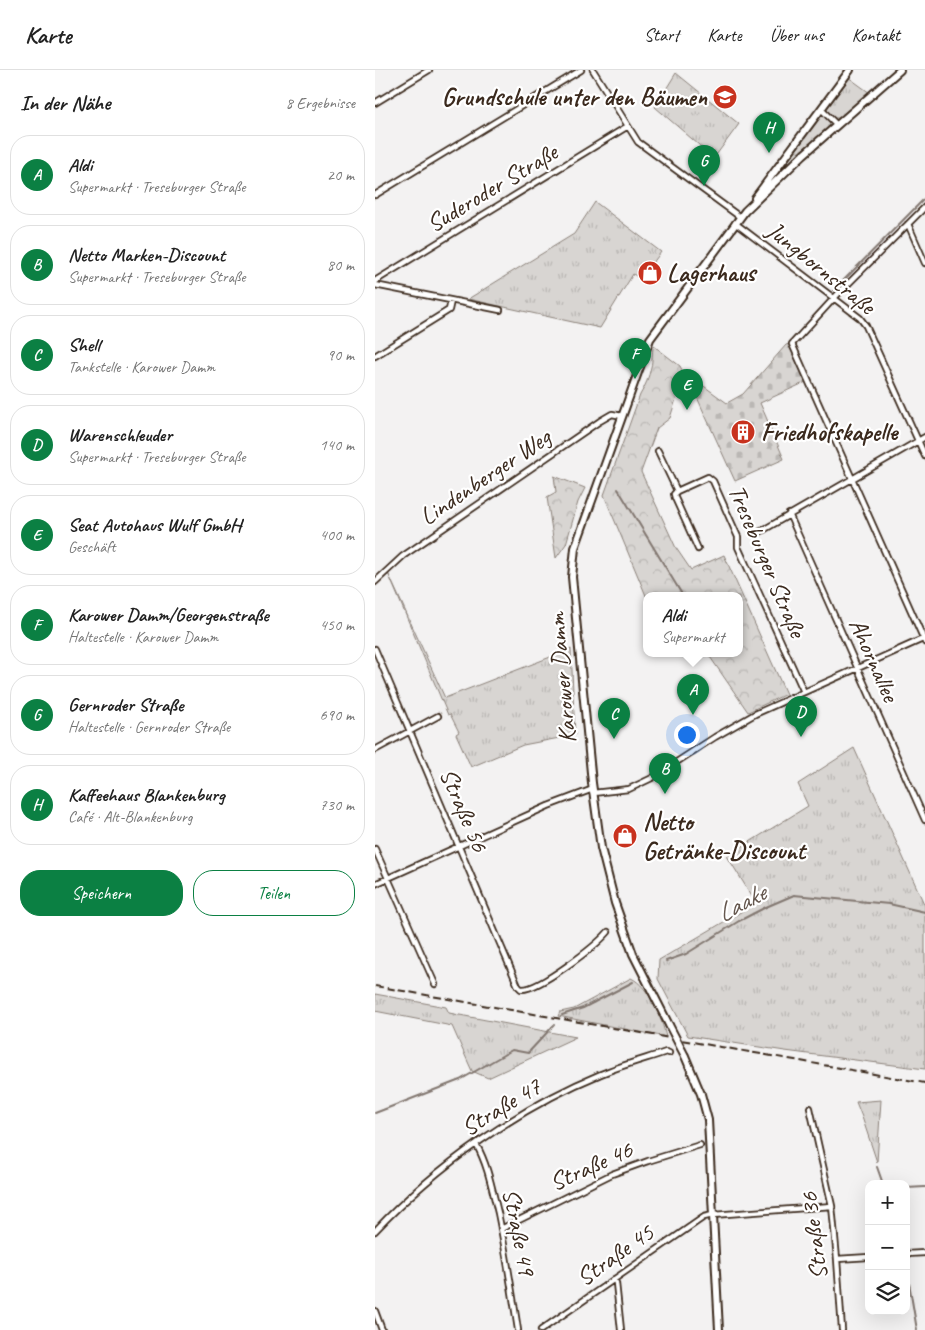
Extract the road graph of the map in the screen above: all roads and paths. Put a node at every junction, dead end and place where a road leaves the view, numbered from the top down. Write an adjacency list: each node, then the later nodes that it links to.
1 (429, 70): 6 (street)
2 (581, 70): 10 (street)
3 (593, 70): 9 (street, Jungbornstraße)
4 (850, 70): 7 (main road)
5 (900, 70): 8 (main road)
6 (375, 103)
7 (821, 108): 8 (street); 11 (main road)
8 (837, 125): 11 (main road)
9 (628, 126): 13 (street, Jungbornstraße); 16 (street, Suderoder Straße)
10 (375, 196)
11 (752, 204): 13 (main road, Karower Damm)
12 (925, 207): 14 (street)
13 (737, 220): 18 (street, Jungbornstraße); 22 (main road, Karower Damm)
14 (908, 224): 15 (street); 18 (street)
15 (925, 263)
16 (375, 281)
17 (375, 285): 19 (street)
18 (834, 298): 24 (street, Jungbornstraße); 27 (street)
19 (451, 301): 20 (street); 21 (street)
20 (500, 310)
21 (375, 356)
22 (622, 416): 32 (street, Lindenberger Weg); 40 (main road, Karower Damm)
23 (925, 437): 24 (street)
24 (918, 440): 26 (street, Jungbornstraße); 27 (street)
25 (659, 451): 28 (street)
26 (925, 456)
27 (852, 479): 29 (street); 33 (street)
28 (677, 491): 31 (street); 36 (street, Treseburger Straße)
29 (789, 514): 30 (street); 35 (street, Ahornallee)
30 (758, 533)
31 (698, 550)
32 (375, 582)
33 (925, 640): 35 (street)
34 (375, 649): 38 (street, Straße 56)
35 (857, 668): 36 (street); 41 (street, Ahornallee)
36 (804, 692): 40 (street)
37 (438, 716): 38 (street)
38 (410, 731): 39 (street); 42 (street, Straße 56)
39 (375, 750)
40 (593, 791): 42 (street); 53 (main road, Karower Damm, bridge)
41 (925, 820)
42 (458, 846): 44 (street); 46 (street, Straße 56)
43 (375, 849): 44 (street)
44 (388, 878): 45 (street); 47 (street)
45 (375, 884)
46 (608, 932)
47 (435, 984)
48 (669, 1053): 50 (street, Straße 47)
49 (810, 1108): 52 (street, Straße 36)
50 (476, 1144): 54 (street, Straße 49); 55 (street, Straße 47)
51 (700, 1145): 54 (street, Straße 46)
52 (832, 1206): 53 (street); 59 (street, Straße 36)
53 (713, 1215): 60 (street, Straße 45); 66 (main road, Karower Damm)
54 (501, 1228): 63 (street, Straße 49)
55 (375, 1231)
56 (925, 1253): 57 (street)
57 (910, 1254)
58 (865, 1257): 59 (street)
59 (837, 1259): 67 (street, Straße 36)
60 (613, 1279): 64 (street, Straße 45); 65 (street)
61 (375, 1311): 62 (street)
62 (382, 1330)
63 (519, 1330)
64 (541, 1330)
65 (621, 1330)
66 (719, 1330)
67 (842, 1330)

